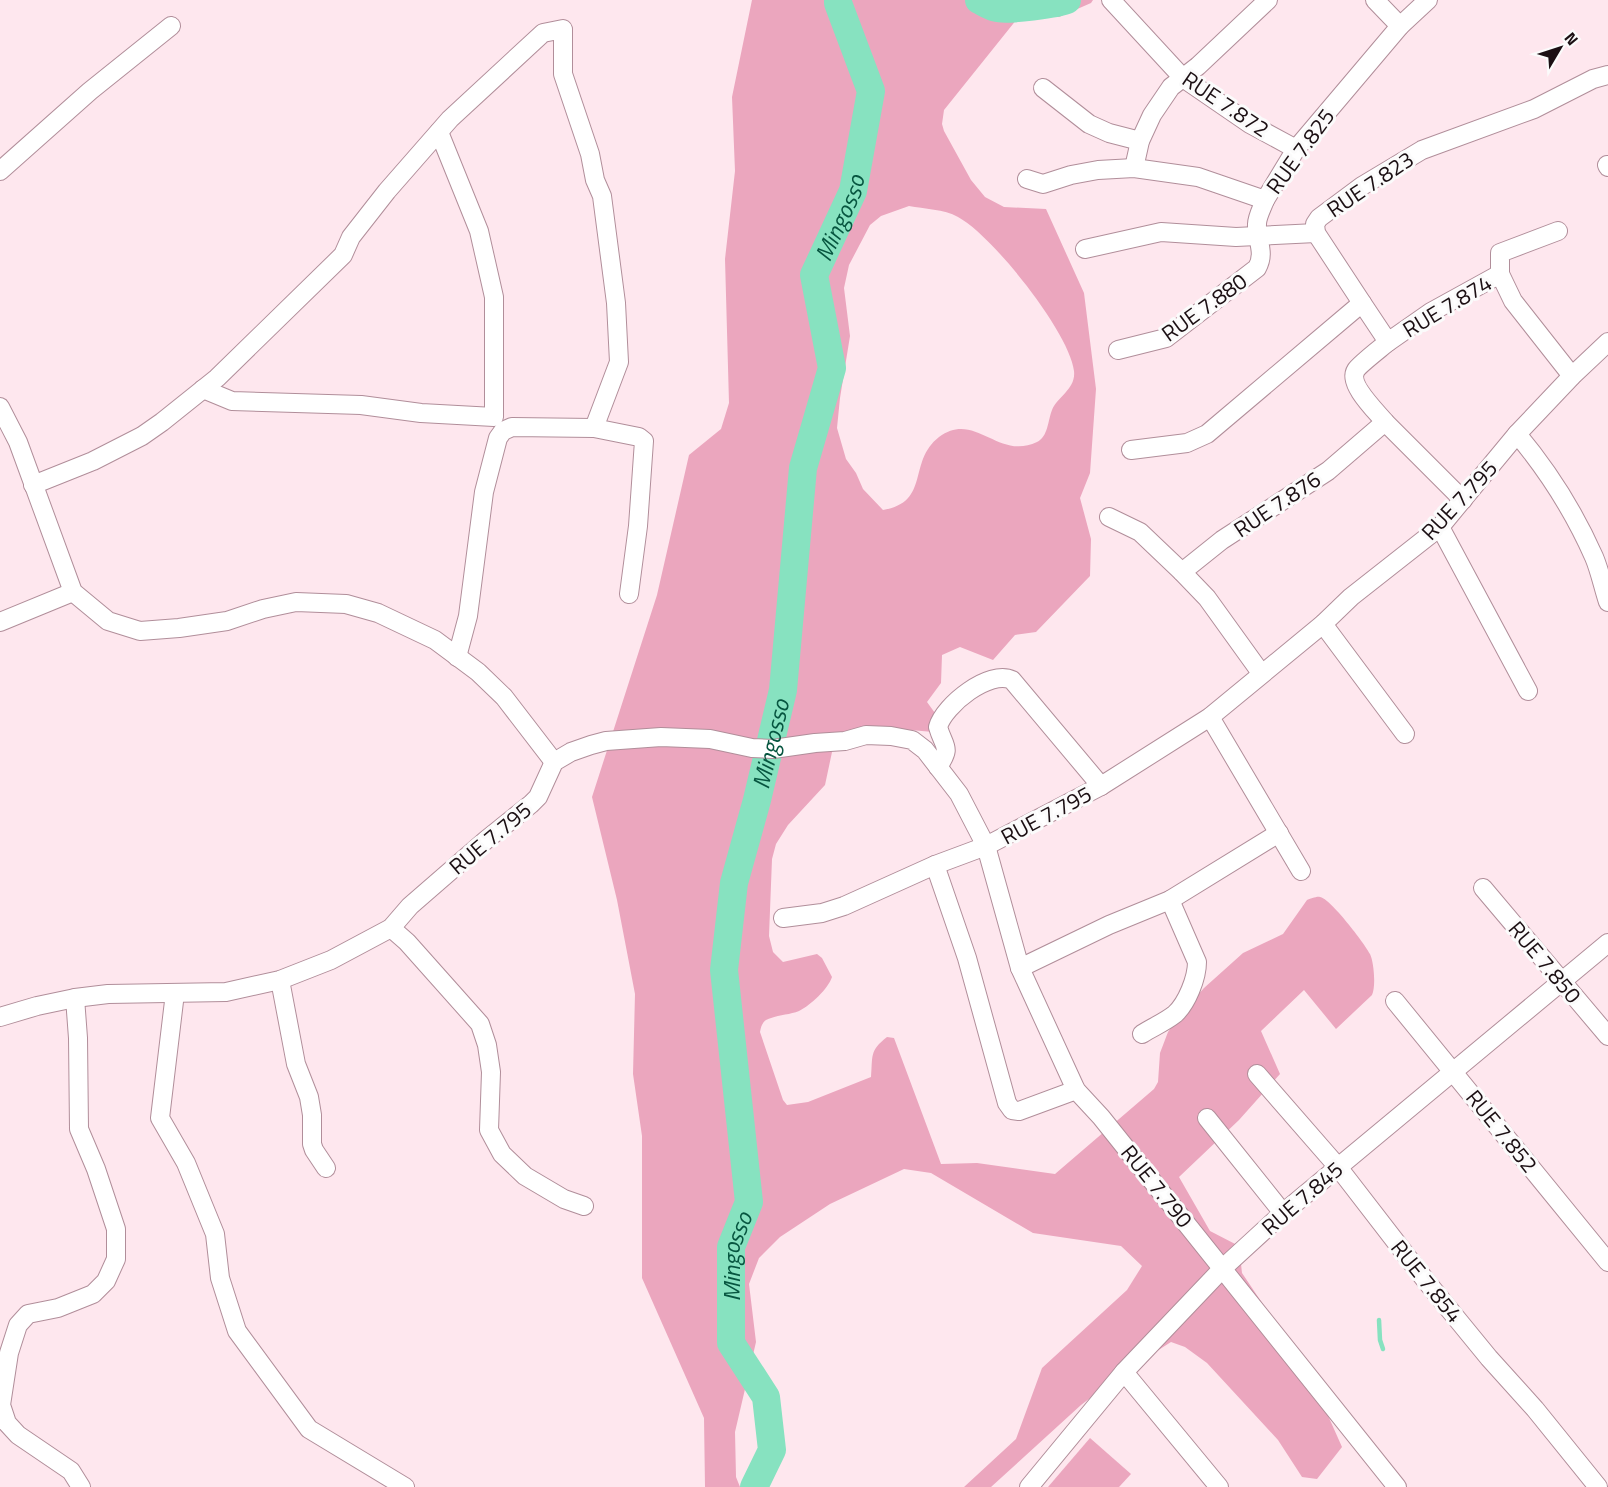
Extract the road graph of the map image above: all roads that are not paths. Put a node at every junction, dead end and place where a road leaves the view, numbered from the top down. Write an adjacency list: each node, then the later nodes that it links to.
1 (1111, 0): 8 (street, RUE 7.872)
2 (1268, 0): 8 (street)
3 (1375, 0): 6 (street)
4 (1428, 0): 6 (street, RUE 7.825)
5 (171, 26): 14 (street)
6 (1400, 26): 12 (street, RUE 7.825)
7 (1608, 75): 18 (street, RUE 7.823)
8 (1183, 78): 11 (street); 12 (street, RUE 7.872)
9 (1043, 88): 11 (street)
10 (439, 132): 27 (street); 27 (street); 30 (street)
11 (1140, 141): 13 (street)
12 (1296, 149): 16 (street, RUE 7.825)
13 (1134, 168): 15 (street, RUE 7.825); 16 (street, RUE 7.825)
14 (0, 171)
15 (1027, 179)
16 (1265, 200): 19 (street, RUE 7.880)
17 (1558, 231): 21 (street)
18 (1316, 233): 19 (street); 22 (street, RUE 7.823)
19 (1259, 236): 20 (street); 25 (street, RUE 7.880)
20 (1085, 249)
21 (1500, 274): 23 (street, RUE 7.874); 26 (street, RUE 7.874)
22 (1362, 303): 23 (street, RUE 7.874); 32 (street)
23 (1388, 342): 29 (street)
24 (1608, 342): 26 (street, RUE 7.795)
25 (1118, 350)
26 (1572, 376): 31 (street, RUE 7.795)
27 (203, 389): 33 (street)
28 (0, 407): 33 (street)
29 (1385, 422): 34 (street); 37 (street, RUE 7.876)
30 (594, 428): 39 (street); 43 (street)
31 (1517, 434): 34 (street, RUE 7.795); 40 (street)
32 (1131, 450)
33 (33, 485): 38 (street)
34 (1463, 500): 36 (street, RUE 7.795)
35 (1109, 517): 37 (street)
36 (1440, 527): 42 (street, RUE 7.795); 45 (street)
37 (1182, 572): 44 (street)
38 (73, 592): 41 (street); 43 (street)
39 (629, 594)
40 (1608, 602)
41 (0, 622)
42 (1323, 624): 44 (street, RUE 7.795); 47 (street)
43 (457, 657): 48 (street)
44 (1261, 673): 46 (street, RUE 7.795)
45 (1528, 691)
46 (1210, 717): 50 (street, RUE 7.795); 51 (street)
47 (1405, 734)
48 (554, 762): 49 (street, RUE 7.795); 58 (street, RUE 7.795)
49 (938, 767): 50 (street); 52 (street, RUE 7.795)
50 (1101, 786): 52 (street, RUE 7.795)
51 (1279, 833): 54 (street); 56 (street)
52 (986, 846): 53 (street); 60 (street, RUE 7.790)
53 (935, 865): 57 (street); 71 (street)
54 (1301, 870)
55 (1483, 888): 62 (street, RUE 7.850)
56 (1170, 900): 60 (street); 67 (street)
57 (783, 918)
58 (391, 928): 61 (street, RUE 7.795); 75 (street)
59 (1608, 943): 62 (street, RUE 7.845)
60 (1020, 968): 71 (street, RUE 7.790)
61 (280, 980): 63 (street, RUE 7.795); 74 (street)
62 (1561, 982): 68 (street, RUE 7.850); 69 (street, RUE 7.845)
63 (175, 993): 64 (street, RUE 7.795); 81 (street)
64 (75, 998): 66 (street, RUE 7.795); 80 (street)
65 (1395, 1001): 69 (street, RUE 7.852)
66 (0, 1017)
67 (1142, 1034)
68 (1608, 1036)
69 (1453, 1071): 73 (street, RUE 7.845); 77 (street, RUE 7.852)
70 (1257, 1074): 73 (street, RUE 7.854)
71 (1076, 1090): 78 (street, RUE 7.790)
72 (1207, 1118): 76 (street)
73 (1338, 1167): 76 (street, RUE 7.845); 85 (street, RUE 7.854)
74 (326, 1168)
75 (584, 1206)
76 (1283, 1213): 78 (street, RUE 7.845)
77 (1608, 1262)
78 (1223, 1268): 79 (street, RUE 7.845); 84 (street, RUE 7.790)
79 (1124, 1371): 82 (street, RUE 7.845); 83 (street)
80 (81, 1487)
81 (405, 1487)
82 (1029, 1487)
83 (1219, 1487)
84 (1397, 1487)
85 (1598, 1487)

